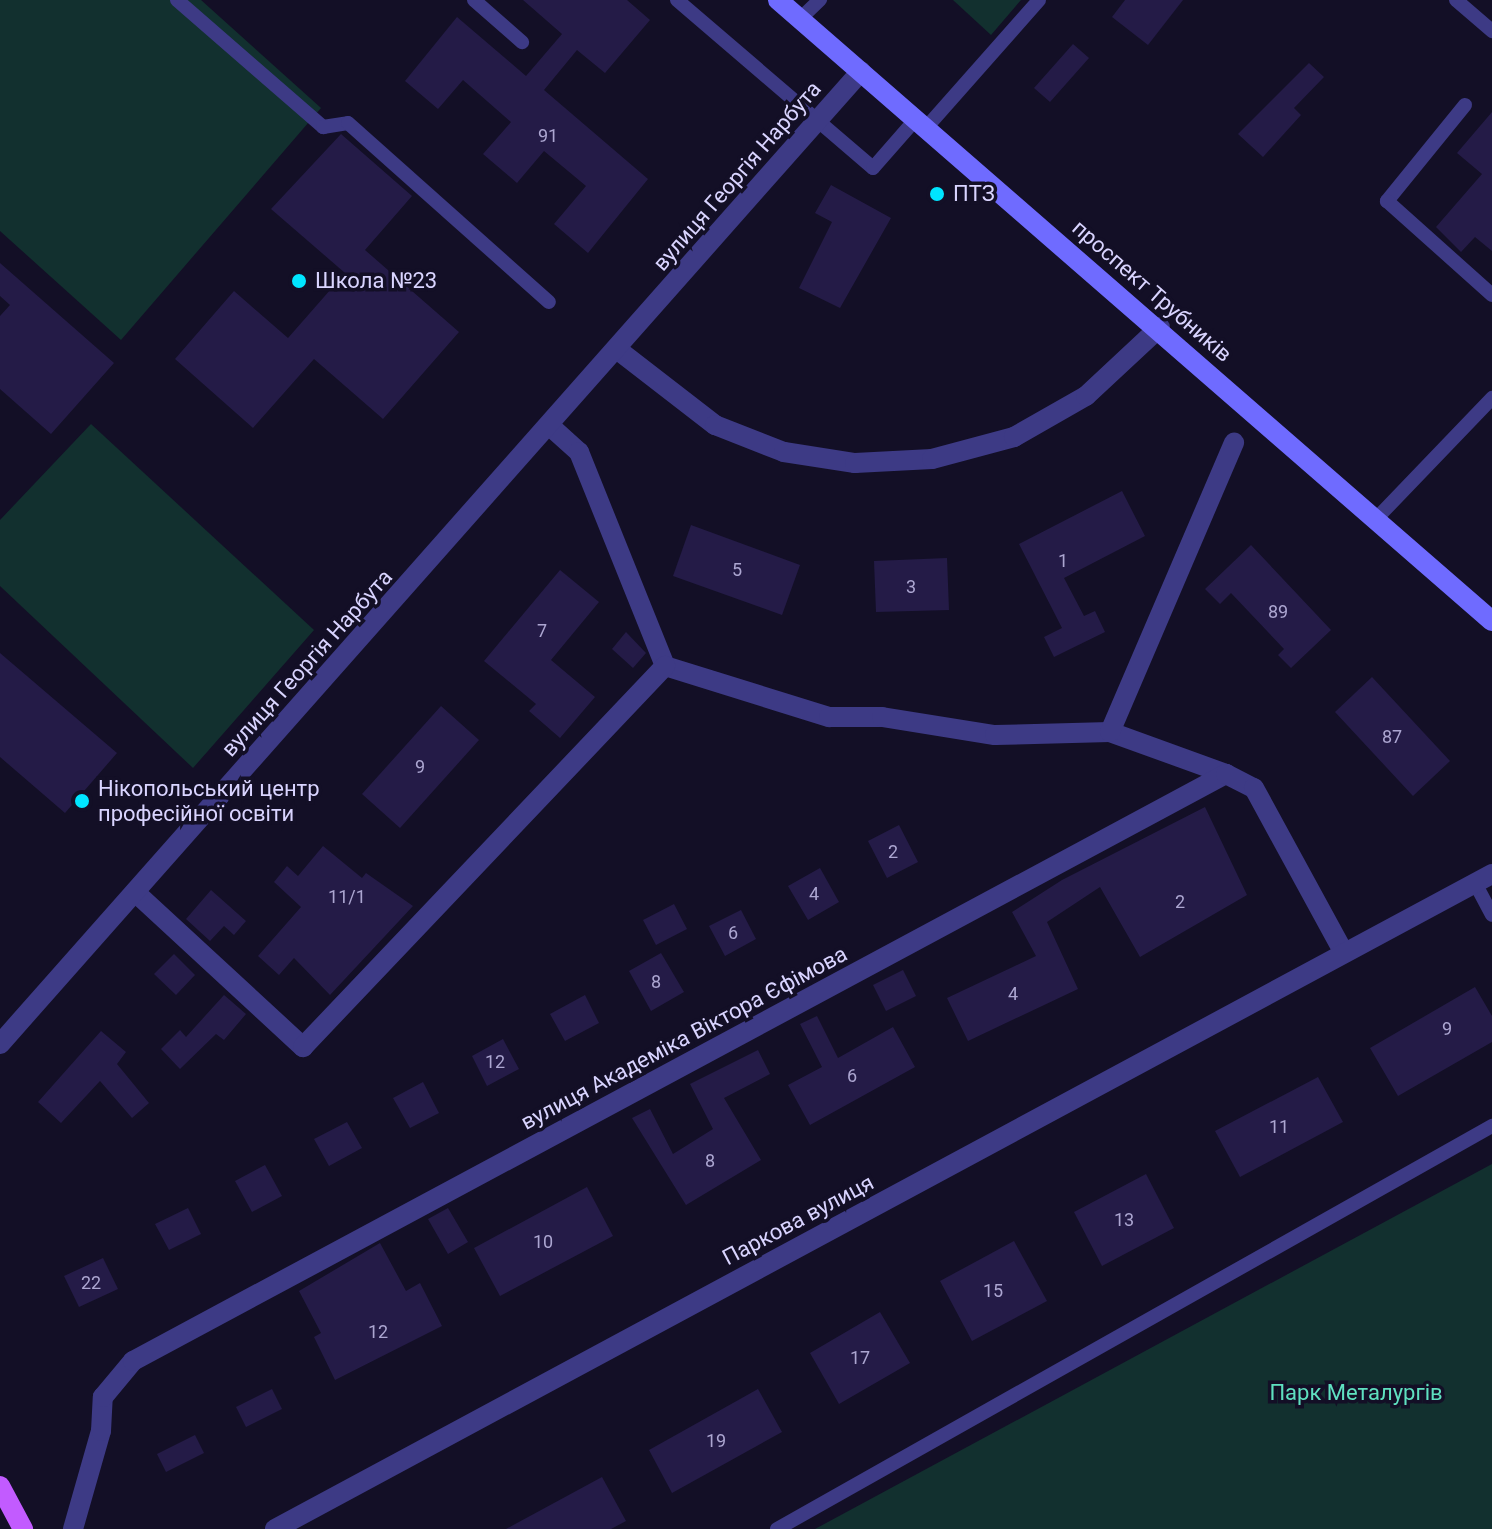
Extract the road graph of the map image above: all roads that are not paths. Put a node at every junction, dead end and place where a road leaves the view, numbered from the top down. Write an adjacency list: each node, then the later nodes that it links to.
1 (177, 0): 16 (lane)
2 (474, 0): 10 (lane)
3 (677, 0): 13 (lane)
4 (778, 0): 8 (main road, проспект Трубників)
5 (820, 0): 8 (lane)
6 (1039, 0): 14 (lane)
7 (1456, 0): 9 (lane)
8 (800, 19): 11 (main road, проспект Трубників)
9 (1492, 31)
10 (522, 42)
11 (861, 71): 13 (street, вулиця Георгія Нарбута); 14 (main road, проспект Трубників)
12 (1465, 105): 15 (lane)
13 (818, 119): 14 (lane); 18 (street, вулиця Георгія Нарбута)
14 (920, 124): 17 (main road, проспект Трубників)
15 (1492, 295)
16 (549, 302)
17 (1160, 327): 18 (street); 22 (main road, проспект Трубників)
18 (618, 350): 20 (street, вулиця Георгія Нарбута)
19 (1492, 398): 22 (lane)
20 (550, 426): 24 (street); 28 (street, вулиця Георгія Нарбута)
21 (1234, 442): 25 (street)
22 (1376, 519): 23 (main road, проспект Трубників)
23 (1492, 621)
24 (665, 666): 25 (street); 28 (street)
25 (1110, 732): 26 (street)
26 (1226, 774): 30 (street); 35 (street, вулиця Академіка Віктора Єфімова)
27 (1483, 878): 29 (lane); 30 (street, Паркова вулиця)
28 (135, 892): 31 (street, вулиця Георгія Нарбута)
29 (1492, 915)
30 (1344, 953): 36 (street, Паркова вулиця)
31 (0, 1044)
32 (1492, 1126): 37 (lane)
33 (0, 1486): 34 (main road)
34 (23, 1529)
35 (73, 1529)
36 (275, 1529)
37 (777, 1529)

